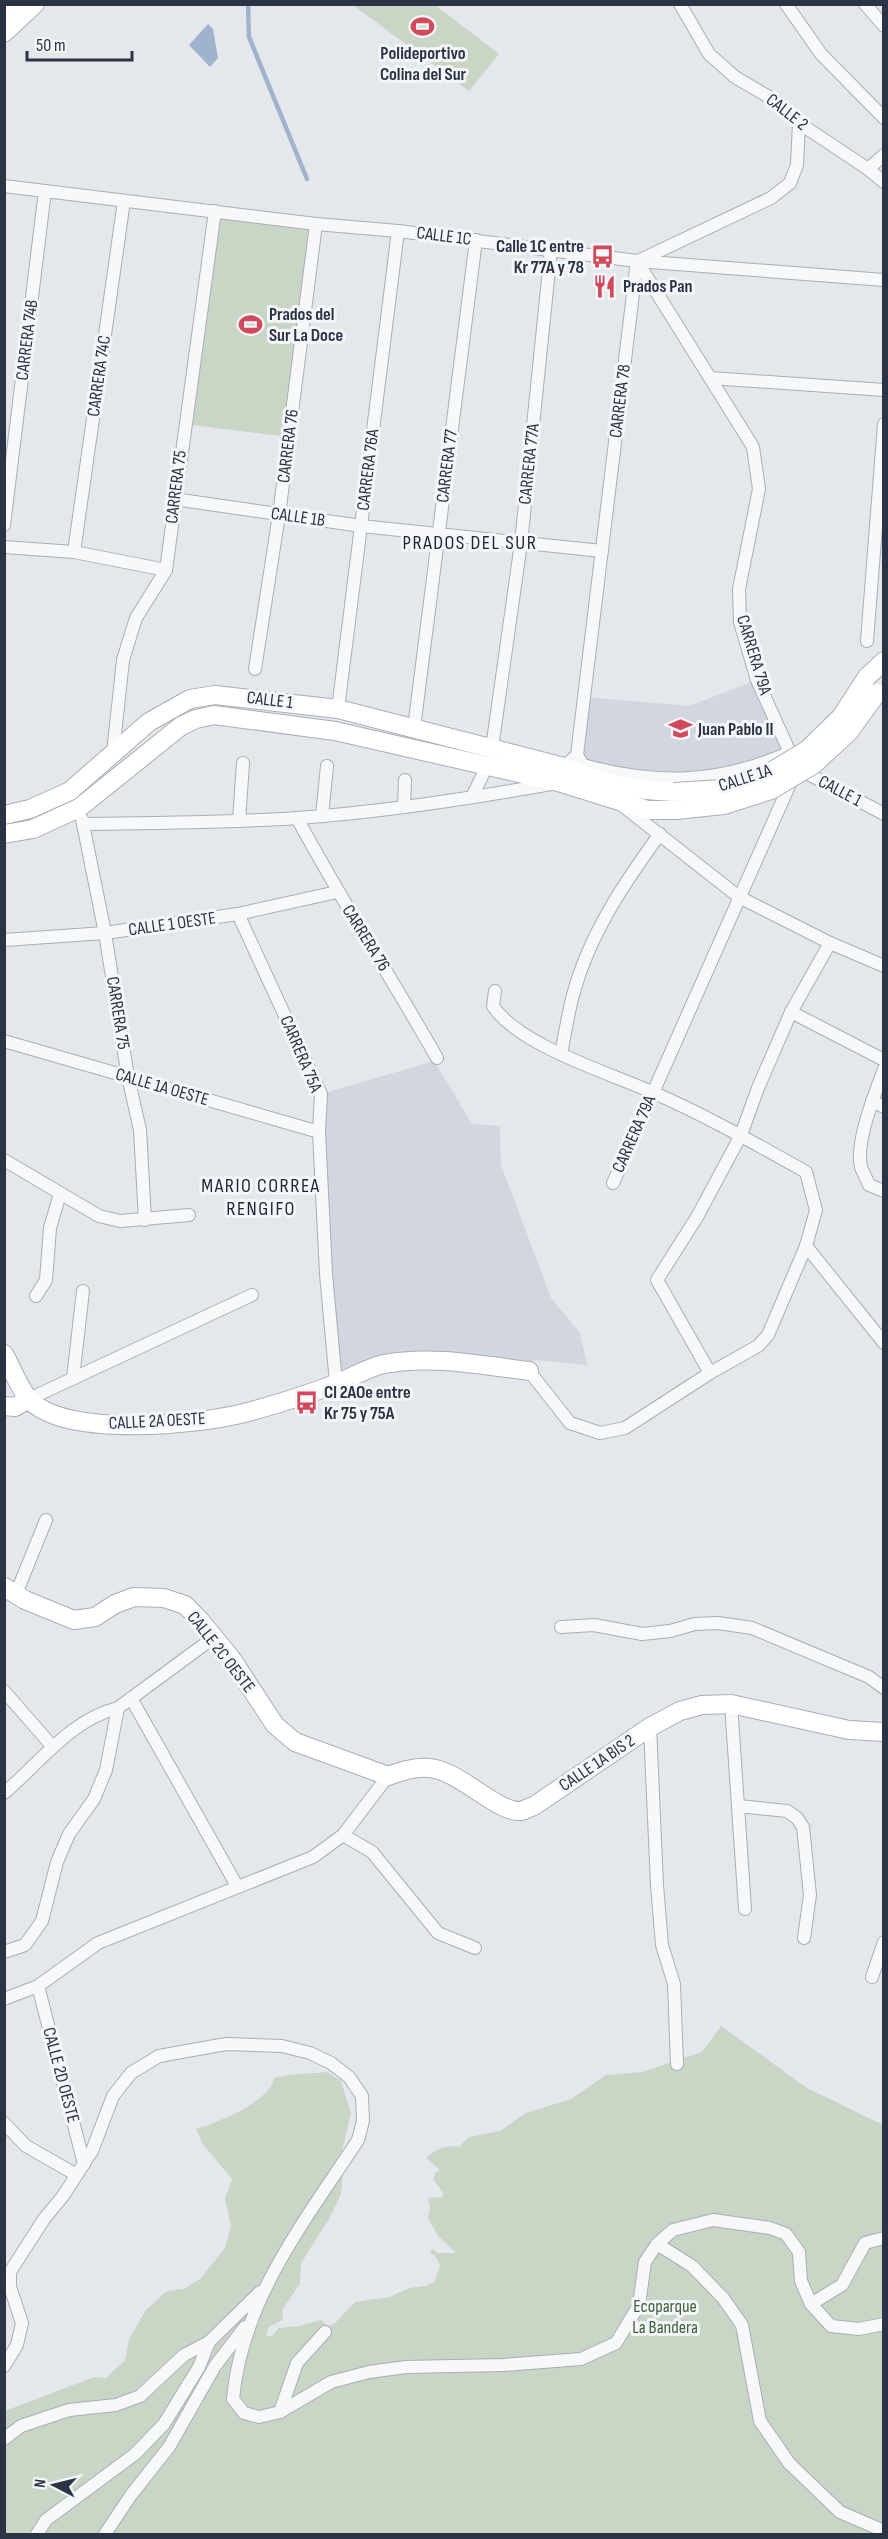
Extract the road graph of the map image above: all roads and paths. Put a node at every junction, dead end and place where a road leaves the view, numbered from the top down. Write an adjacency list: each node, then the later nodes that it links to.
1 (14, 4): 6 (street)
2 (35, 4): 8 (street)
3 (680, 4): 10 (street, CALLE 2)
4 (786, 4): 9 (street)
5 (865, 4): 7 (street)
6 (4, 14)
7 (884, 26)
8 (4, 33)
9 (884, 118)
10 (799, 123): 12 (street, CALLE 2); 22 (street)
11 (884, 155): 12 (street)
12 (868, 169): 13 (street, CALLE 2)
13 (884, 182)
14 (4, 186): 15 (street, CALLE 1C)
15 (45, 191): 16 (street, CALLE 1C); 29 (street, CARRERA 74B)
16 (124, 201): 17 (street, CALLE 1C); 35 (street, CARRERA 74C)
17 (215, 212): 18 (street, CALLE 1C); 27 (street, CARRERA 75)
18 (316, 224): 19 (street, CALLE 1C); 28 (street, CARRERA 76)
19 (398, 231): 20 (street, CALLE 1C); 30 (street, CARRERA 76A)
20 (476, 240): 21 (street, CALLE 1C); 31 (street, CARRERA 77)
21 (551, 250): 22 (street, CALLE 1C); 32 (street, CARRERA 77A)
22 (637, 261): 23 (street, CALLE 1C); 24 (street, CARRERA 79A); 34 (street, CARRERA 78)
23 (884, 280)
24 (710, 378): 25 (street); 43 (street, CARRERA 79A)
25 (884, 390)
26 (884, 424): 37 (street)
27 (174, 499): 28 (street, CALLE 1B); 36 (street, CARRERA 75)
28 (279, 514): 30 (street, CALLE 1B); 39 (street, CARRERA 76)
29 (4, 525)
30 (361, 526): 31 (street, CALLE 1B); 41 (street, CARRERA 76A)
31 (438, 534): 32 (street, CALLE 1B); 42 (street, CARRERA 77)
32 (521, 543): 34 (street, CALLE 1B); 45 (street, CARRERA 77A)
33 (4, 547): 35 (street)
34 (602, 551): 48 (street, CARRERA 78)
35 (74, 552): 36 (street)
36 (166, 570): 44 (street, CARRERA 75)
37 (867, 640)
38 (884, 661): 52 (street, CALLE 1A, bridge)
39 (255, 669)
40 (880, 689): 52 (street, CALLE 1A, bridge)
41 (338, 709): 42 (street, CALLE 1); 44 (street, CALLE 1)
42 (414, 728): 45 (street, CALLE 1)
43 (791, 752): 48 (street, CALLE 1); 49 (street, CARRERA 79A)
44 (113, 753): 56 (street, CALLE 1)
45 (489, 757): 48 (street, CALLE 1); 51 (street, CARRERA 77A); 57 (street, CALLE 1)
46 (243, 763): 60 (street)
47 (327, 766): 58 (street)
48 (566, 768): 51 (street, CALLE 1); 52 (street, CALLE 1A); 53 (street, CALLE 1)
49 (797, 768): 55 (street, CALLE 1); 64 (street, CARRERA 79A)
50 (405, 780): 54 (street)
51 (472, 797): 54 (street, CALLE 1)
52 (675, 801): 53 (street, CALLE 1A)
53 (617, 802): 62 (street, CALLE 1)
54 (404, 807): 58 (street, CALLE 1)
55 (884, 814)
56 (4, 815)
57 (81, 816): 60 (street, CALLE 1); 61 (street, CALLE 1); 66 (street, CARRERA 75)
58 (322, 816): 59 (street, CALLE 1)
59 (297, 818): 60 (street, CALLE 1); 63 (street, CARRERA 76)
60 (239, 821)
61 (4, 834)
62 (660, 834): 64 (street, CALLE 1); 73 (street)
63 (337, 892): 65 (street, CALLE 1 OESTE); 74 (street, CARRERA 76)
64 (740, 897): 68 (street, CALLE 1); 78 (street, CARRERA 79A)
65 (238, 914): 66 (street, CALLE 1 OESTE); 80 (street, CARRERA 75A)
66 (105, 933): 67 (street, CALLE 1 OESTE); 77 (street, CARRERA 75)
67 (4, 940)
68 (830, 943): 69 (street, CALLE 1); 71 (street)
69 (884, 966)
70 (495, 991): 73 (street)
71 (791, 1012): 75 (street); 81 (street)
72 (4, 1041): 77 (street, CALLE 1A OESTE)
73 (561, 1054): 78 (street)
74 (437, 1058)
75 (884, 1060)
76 (884, 1069): 79 (street)
77 (128, 1077): 80 (street, CALLE 1A OESTE); 87 (street, CARRERA 75)
78 (653, 1092): 81 (street); 83 (street, CARRERA 79A)
79 (878, 1104): 84 (street)
80 (319, 1132): 97 (street, CARRERA 75A)
81 (741, 1136): 88 (street); 95 (street)
82 (4, 1160): 85 (street)
83 (613, 1183)
84 (884, 1191)
85 (60, 1194): 87 (street); 91 (street)
86 (189, 1215): 87 (street)
87 (145, 1220)
88 (806, 1246): 92 (street); 95 (street)
89 (83, 1291): 96 (street)
90 (252, 1295): 96 (street)
91 (36, 1296)
92 (882, 1340)
93 (4, 1354): 98 (street, CALLE 2A OESTE)
94 (529, 1371): 95 (street); 97 (street, CALLE 2A OESTE)
95 (710, 1373)
96 (74, 1378): 98 (street)
97 (336, 1383): 98 (street, CALLE 2A OESTE)
98 (29, 1399): 99 (street)
99 (4, 1406)
100 (46, 1520): 101 (street)
101 (10, 1591): 103 (street, CALLE 2C OESTE)
102 (561, 1627): 104 (street)
103 (213, 1638): 106 (street); 112 (street, CALLE 2C OESTE)
104 (884, 1688)
105 (4, 1691): 111 (street)
106 (131, 1698): 108 (street); 116 (street)
107 (731, 1704): 109 (street, CALLE 1A BIS 2); 110 (street, CALLE 1A BIS 2); 114 (street)
108 (118, 1708): 111 (street); 121 (street)
109 (650, 1727): 112 (street, CALLE 1A BIS 2); 125 (street)
110 (884, 1732)
111 (52, 1746): 113 (street)
112 (388, 1776): 115 (street)
113 (4, 1793)
114 (738, 1806): 117 (street); 118 (street)
115 (342, 1835): 116 (street); 120 (street)
116 (237, 1886): 123 (street)
117 (745, 1910)
118 (804, 1938)
119 (884, 1942): 122 (street)
120 (475, 1948)
121 (4, 1952)
122 (872, 1977)
123 (38, 1986): 124 (street); 127 (street, CALLE 2D OESTE)
124 (4, 1999)
125 (677, 2064)
126 (4, 2122): 128 (street)
127 (84, 2164): 128 (street); 131 (street)
128 (75, 2174): 137 (street)
129 (884, 2238): 132 (street)
130 (657, 2244): 132 (street); 138 (street); 140 (street)
131 (264, 2289): 133 (street); 136 (street)
132 (811, 2304): 134 (street)
133 (249, 2322): 138 (street); 142 (street)
134 (884, 2324)
135 (325, 2332): 138 (street)
136 (209, 2342): 139 (street); 141 (street)
137 (4, 2366)
138 (280, 2412)
139 (4, 2439)
140 (884, 2531)
141 (37, 2535)
142 (105, 2535)

